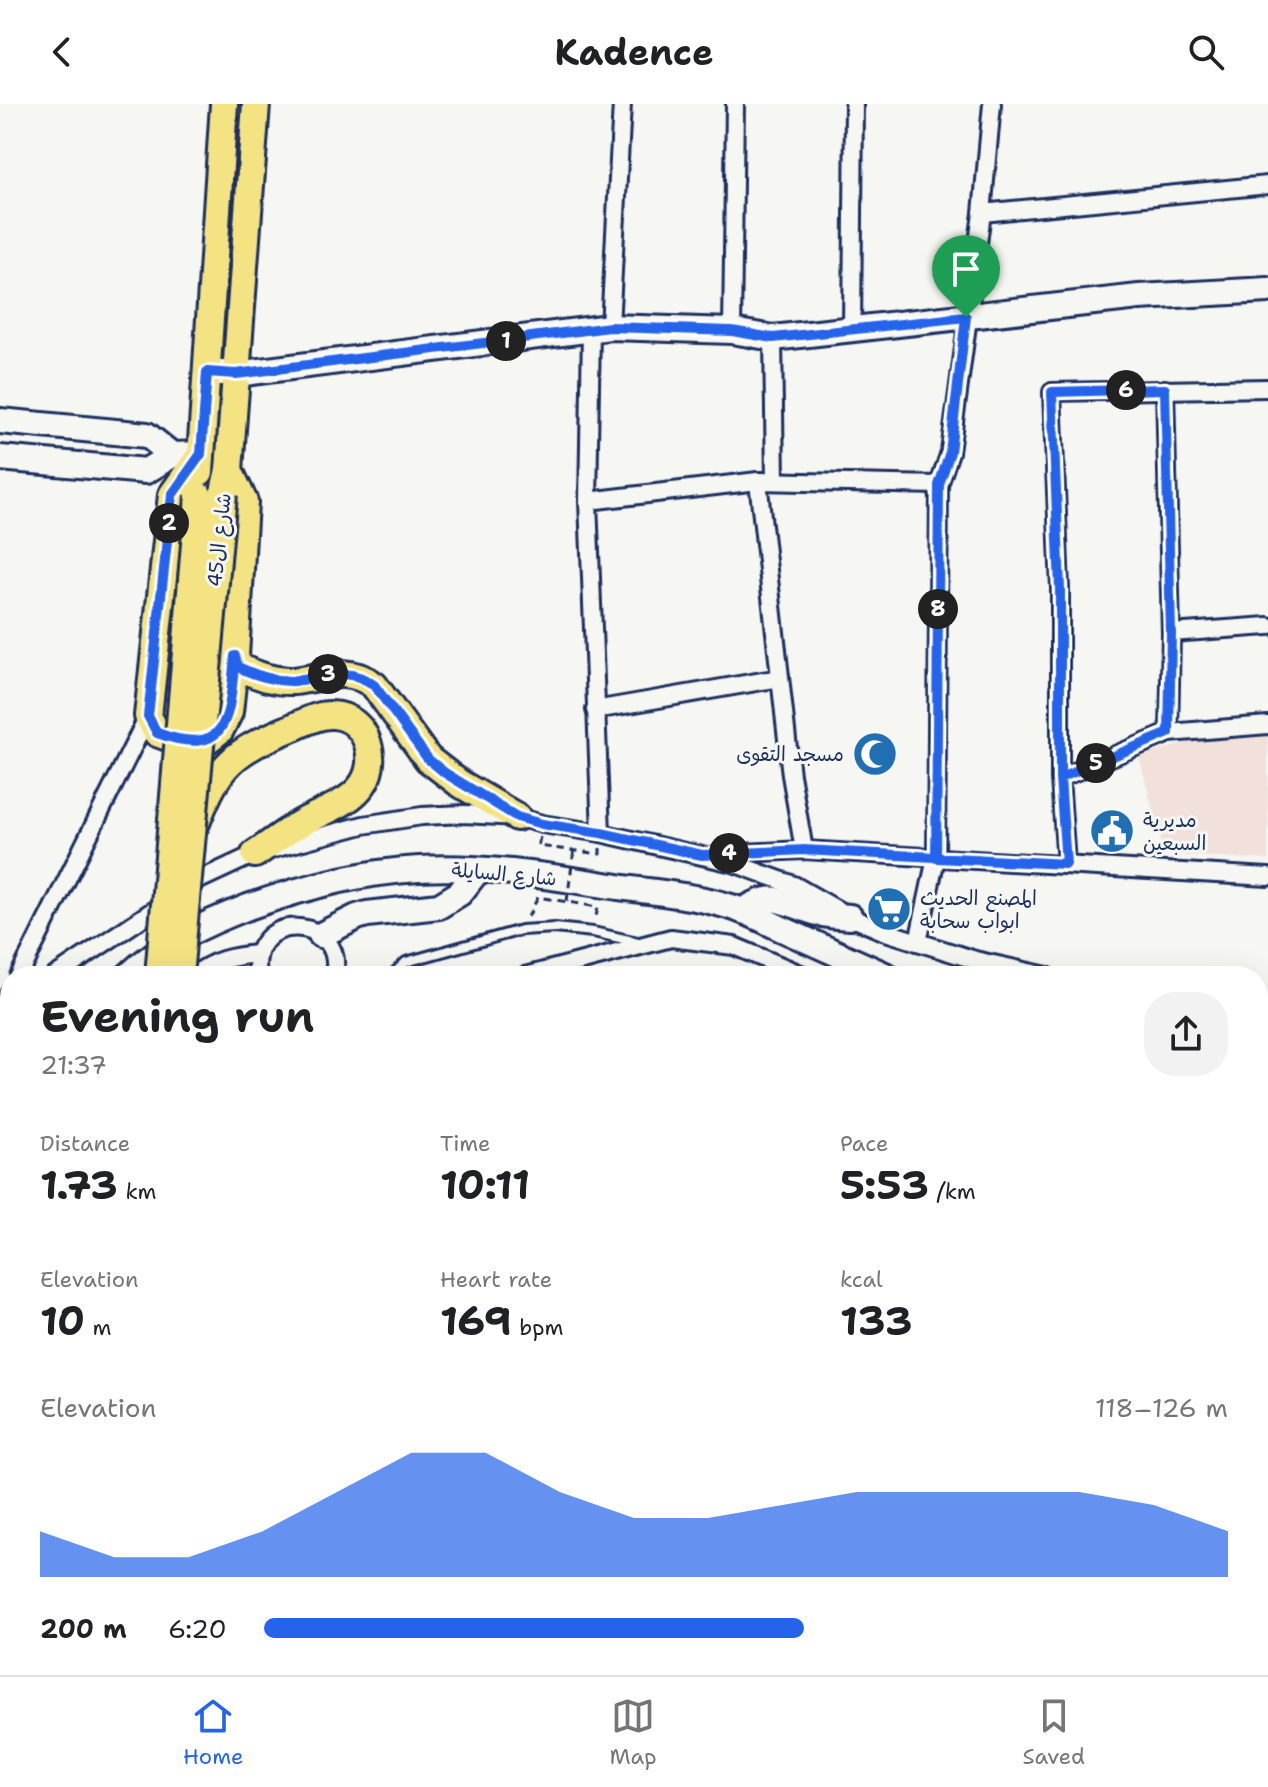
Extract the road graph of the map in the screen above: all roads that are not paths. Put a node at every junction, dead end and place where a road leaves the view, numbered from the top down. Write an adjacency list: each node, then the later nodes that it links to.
1 (224, 104): 15 (main road, شارع ال45)
2 (256, 104): 16 (main road, شارع ال45)
3 (622, 104): 11 (street)
4 (735, 104): 13 (street)
5 (854, 104): 12 (street)
6 (992, 104): 8 (street)
7 (1268, 185): 8 (street)
8 (982, 213): 10 (street)
9 (1268, 290): 10 (street)
10 (966, 317): 12 (street); 24 (street)
11 (600, 329): 13 (street); 16 (street); 26 (street)
12 (852, 330): 14 (street)
13 (732, 331): 14 (street)
14 (773, 338): 23 (street)
15 (207, 372): 16 (street); 20 (main road, شارع ال45)
16 (236, 374): 25 (main road, شارع ال45)
17 (1268, 388): 18 (street)
18 (1165, 389): 28 (street); 35 (street)
19 (0, 421): 21 (street)
20 (201, 454): 21 (street); 25 (main road, شارع ال45); 32 (main road)
21 (172, 455): 22 (street)
22 (0, 458)
23 (766, 481): 24 (street); 26 (street); 30 (street)
24 (939, 485): 42 (street)
25 (217, 487): 29 (main road); 38 (main road, شارع ال45, bridge); 55 (main road, شارع ال45, bridge)
26 (588, 501): 31 (street)
27 (1268, 626): 28 (street)
28 (1171, 633): 34 (street)
29 (235, 656): 32 (main road); 36 (main road)
30 (780, 678): 31 (street); 39 (street)
31 (595, 710): 37 (street)
32 (148, 716): 52 (street)
33 (1268, 725): 34 (street)
34 (1169, 733): 35 (street)
35 (1060, 778): 43 (street)
36 (517, 817): 37 (street); 40 (street)
37 (601, 833): 41 (street)
38 (191, 834): 40 (main road, bridge); 56 (main road, شارع ال45, bridge)
39 (804, 850): 41 (street); 42 (street)
40 (255, 854): 53 (street)
41 (702, 855): 47 (street)
42 (936, 858): 43 (street); 49 (street)
43 (1066, 864): 45 (street)
44 (478, 870): 46 (street, شارع السايلة); 48 (street); 54 (street, شارع السايلة)
45 (1268, 877)
46 (743, 911): 47 (street); 63 (street, شارع السايلة)
47 (850, 917): 49 (street)
48 (321, 935): 51 (street); 59 (street)
49 (918, 942): 64 (street)
50 (644, 944): 60 (lane); 61 (street); 62 (street)
51 (258, 954): 57 (street); 58 (street)
52 (24, 966)
53 (70, 966)
54 (139, 966)
55 (160, 966)
56 (180, 966)
57 (206, 966)
58 (258, 966)
59 (334, 966)
60 (402, 966)
61 (562, 966)
62 (781, 966)
63 (865, 966)
64 (1002, 966)

